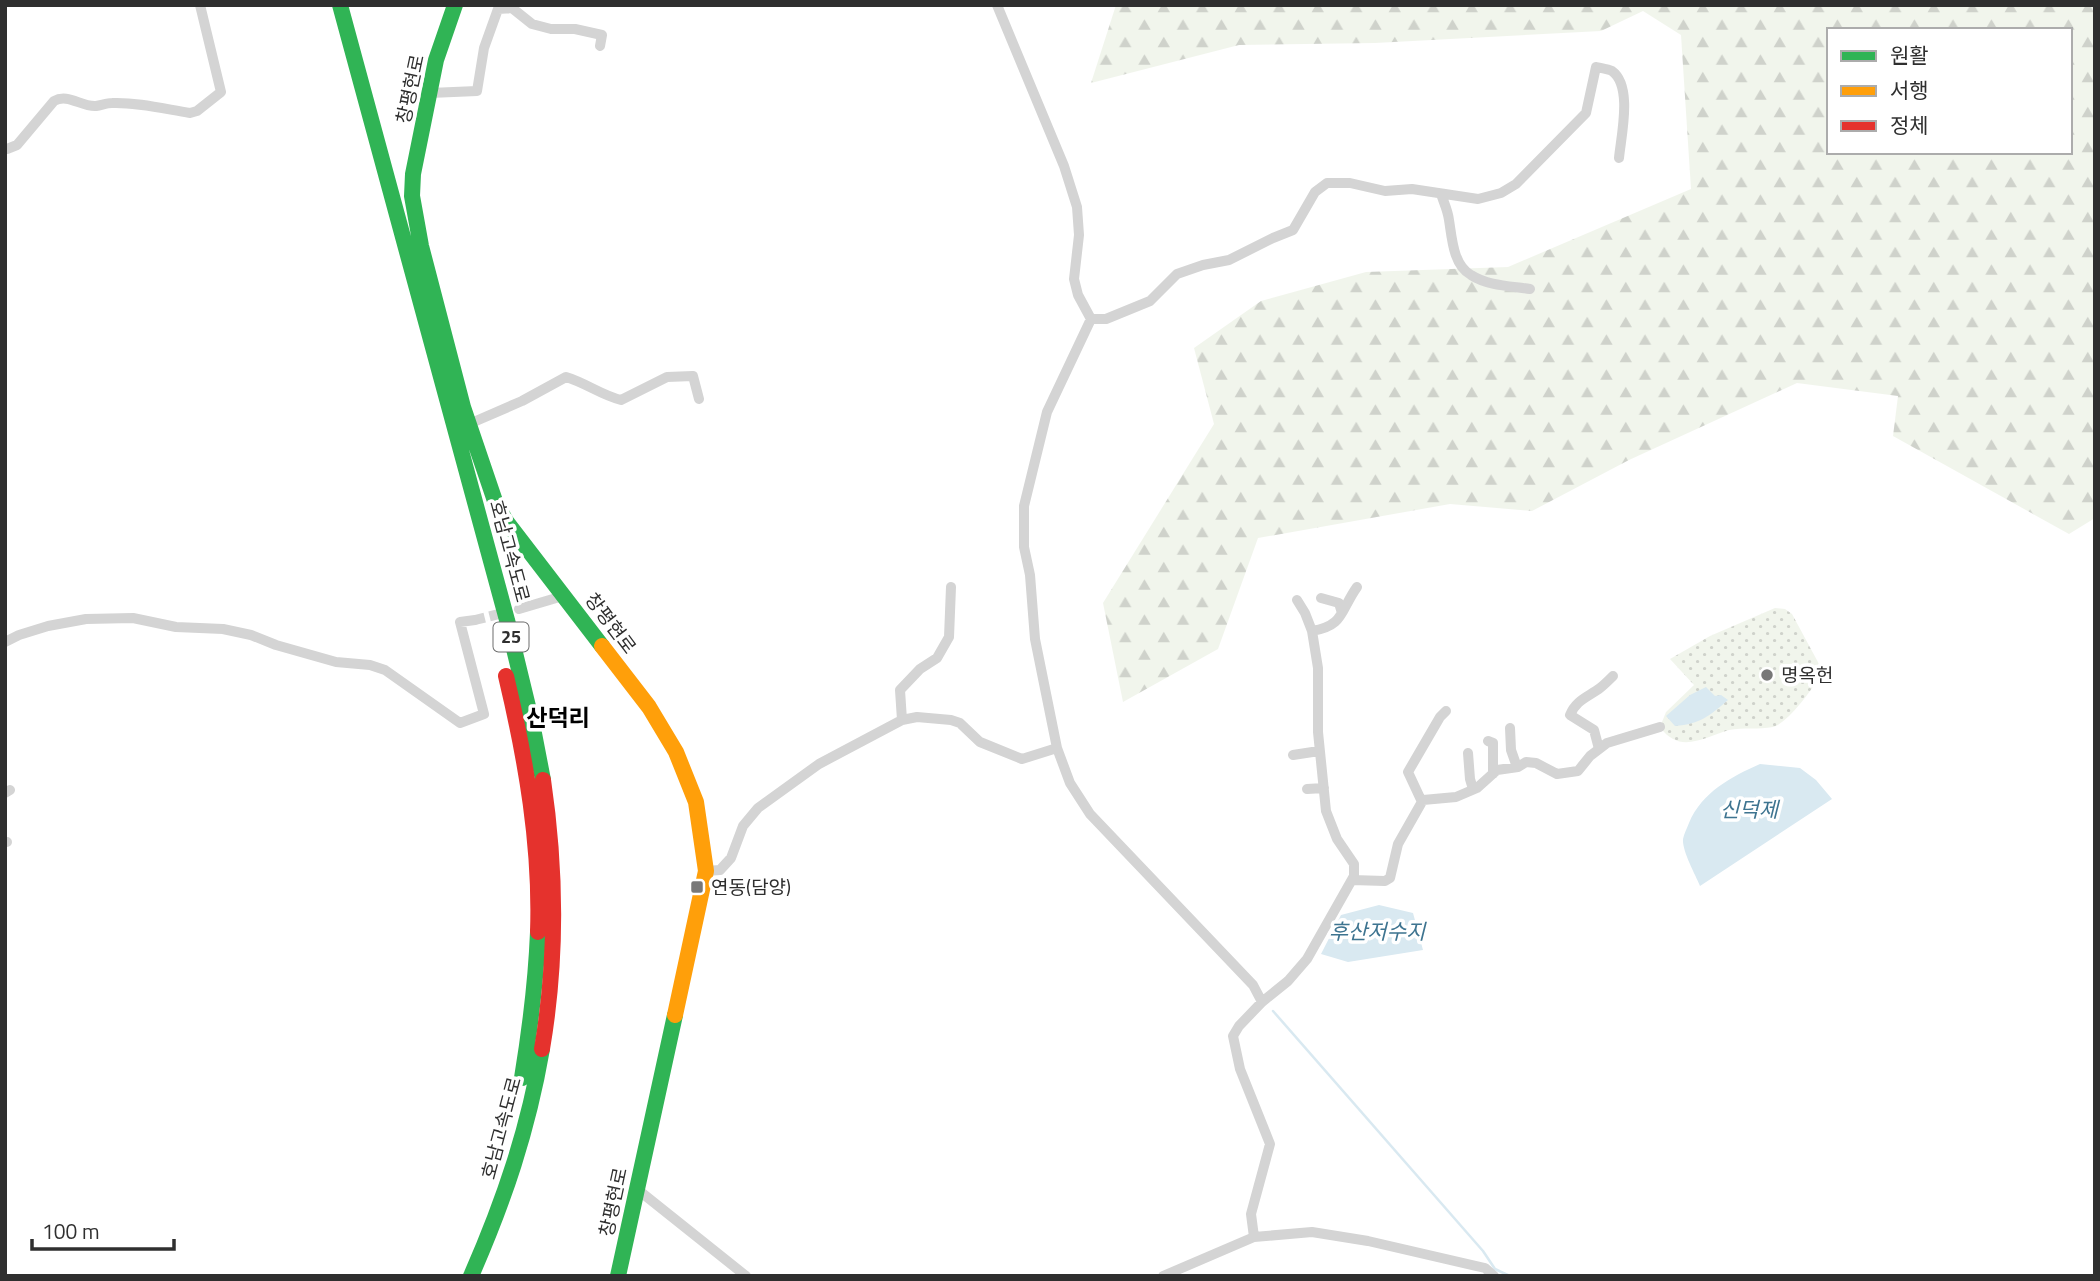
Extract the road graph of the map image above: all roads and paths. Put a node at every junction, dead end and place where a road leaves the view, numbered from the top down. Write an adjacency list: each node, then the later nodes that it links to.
1 (200, 5): 8 (street)
2 (325, 5): 47 (main road, 호남고속도로 / 25)
3 (340, 5): 48 (main road, 호남고속도로 / 25)
4 (455, 5): 7 (main road, 창평현로)
5 (997, 5): 12 (street)
6 (600, 46): 7 (street)
7 (430, 93): 14 (main road, 창평현로)
8 (7, 149)
9 (1619, 158): 10 (street)
10 (1441, 194): 11 (street); 12 (street)
11 (1530, 289)
12 (1090, 319): 31 (street)
13 (699, 399): 14 (street)
14 (469, 424): 17 (main road, 창평현로)
15 (951, 587): 27 (street)
16 (1357, 587): 21 (street)
17 (563, 596): 20 (street); 42 (main road, 창평현로)
18 (1321, 598): 21 (street)
19 (1297, 600): 23 (street)
20 (519, 609)
21 (1342, 613): 23 (street)
22 (475, 620): 24 (street)
23 (1312, 631): 33 (street)
24 (5, 642)
25 (1613, 677): 32 (street)
26 (1446, 711): 41 (street)
27 (902, 720): 31 (street); 42 (street)
28 (1660, 727): 32 (street)
29 (1510, 728): 36 (street)
30 (1488, 741): 37 (street)
31 (1058, 748): 44 (street)
32 (1600, 749): 36 (street)
33 (1320, 751): 35 (street); 38 (street)
34 (1468, 753): 40 (street)
35 (1293, 755)
36 (1517, 767): 37 (street)
37 (1493, 774): 40 (street)
38 (1324, 788): 39 (street); 43 (street)
39 (1307, 789)
40 (1473, 789): 41 (street)
41 (1422, 802): 43 (street)
42 (706, 871): 45 (main road, 창평현로)
43 (1353, 880): 44 (street)
44 (1262, 1002): 46 (street)
45 (637, 1189): 49 (main road, 창평현로); 50 (street)
46 (1254, 1237): 51 (street); 52 (street)
47 (457, 1276)
48 (471, 1276)
49 (618, 1276)
50 (746, 1276)
51 (1163, 1276)
52 (1494, 1276)

